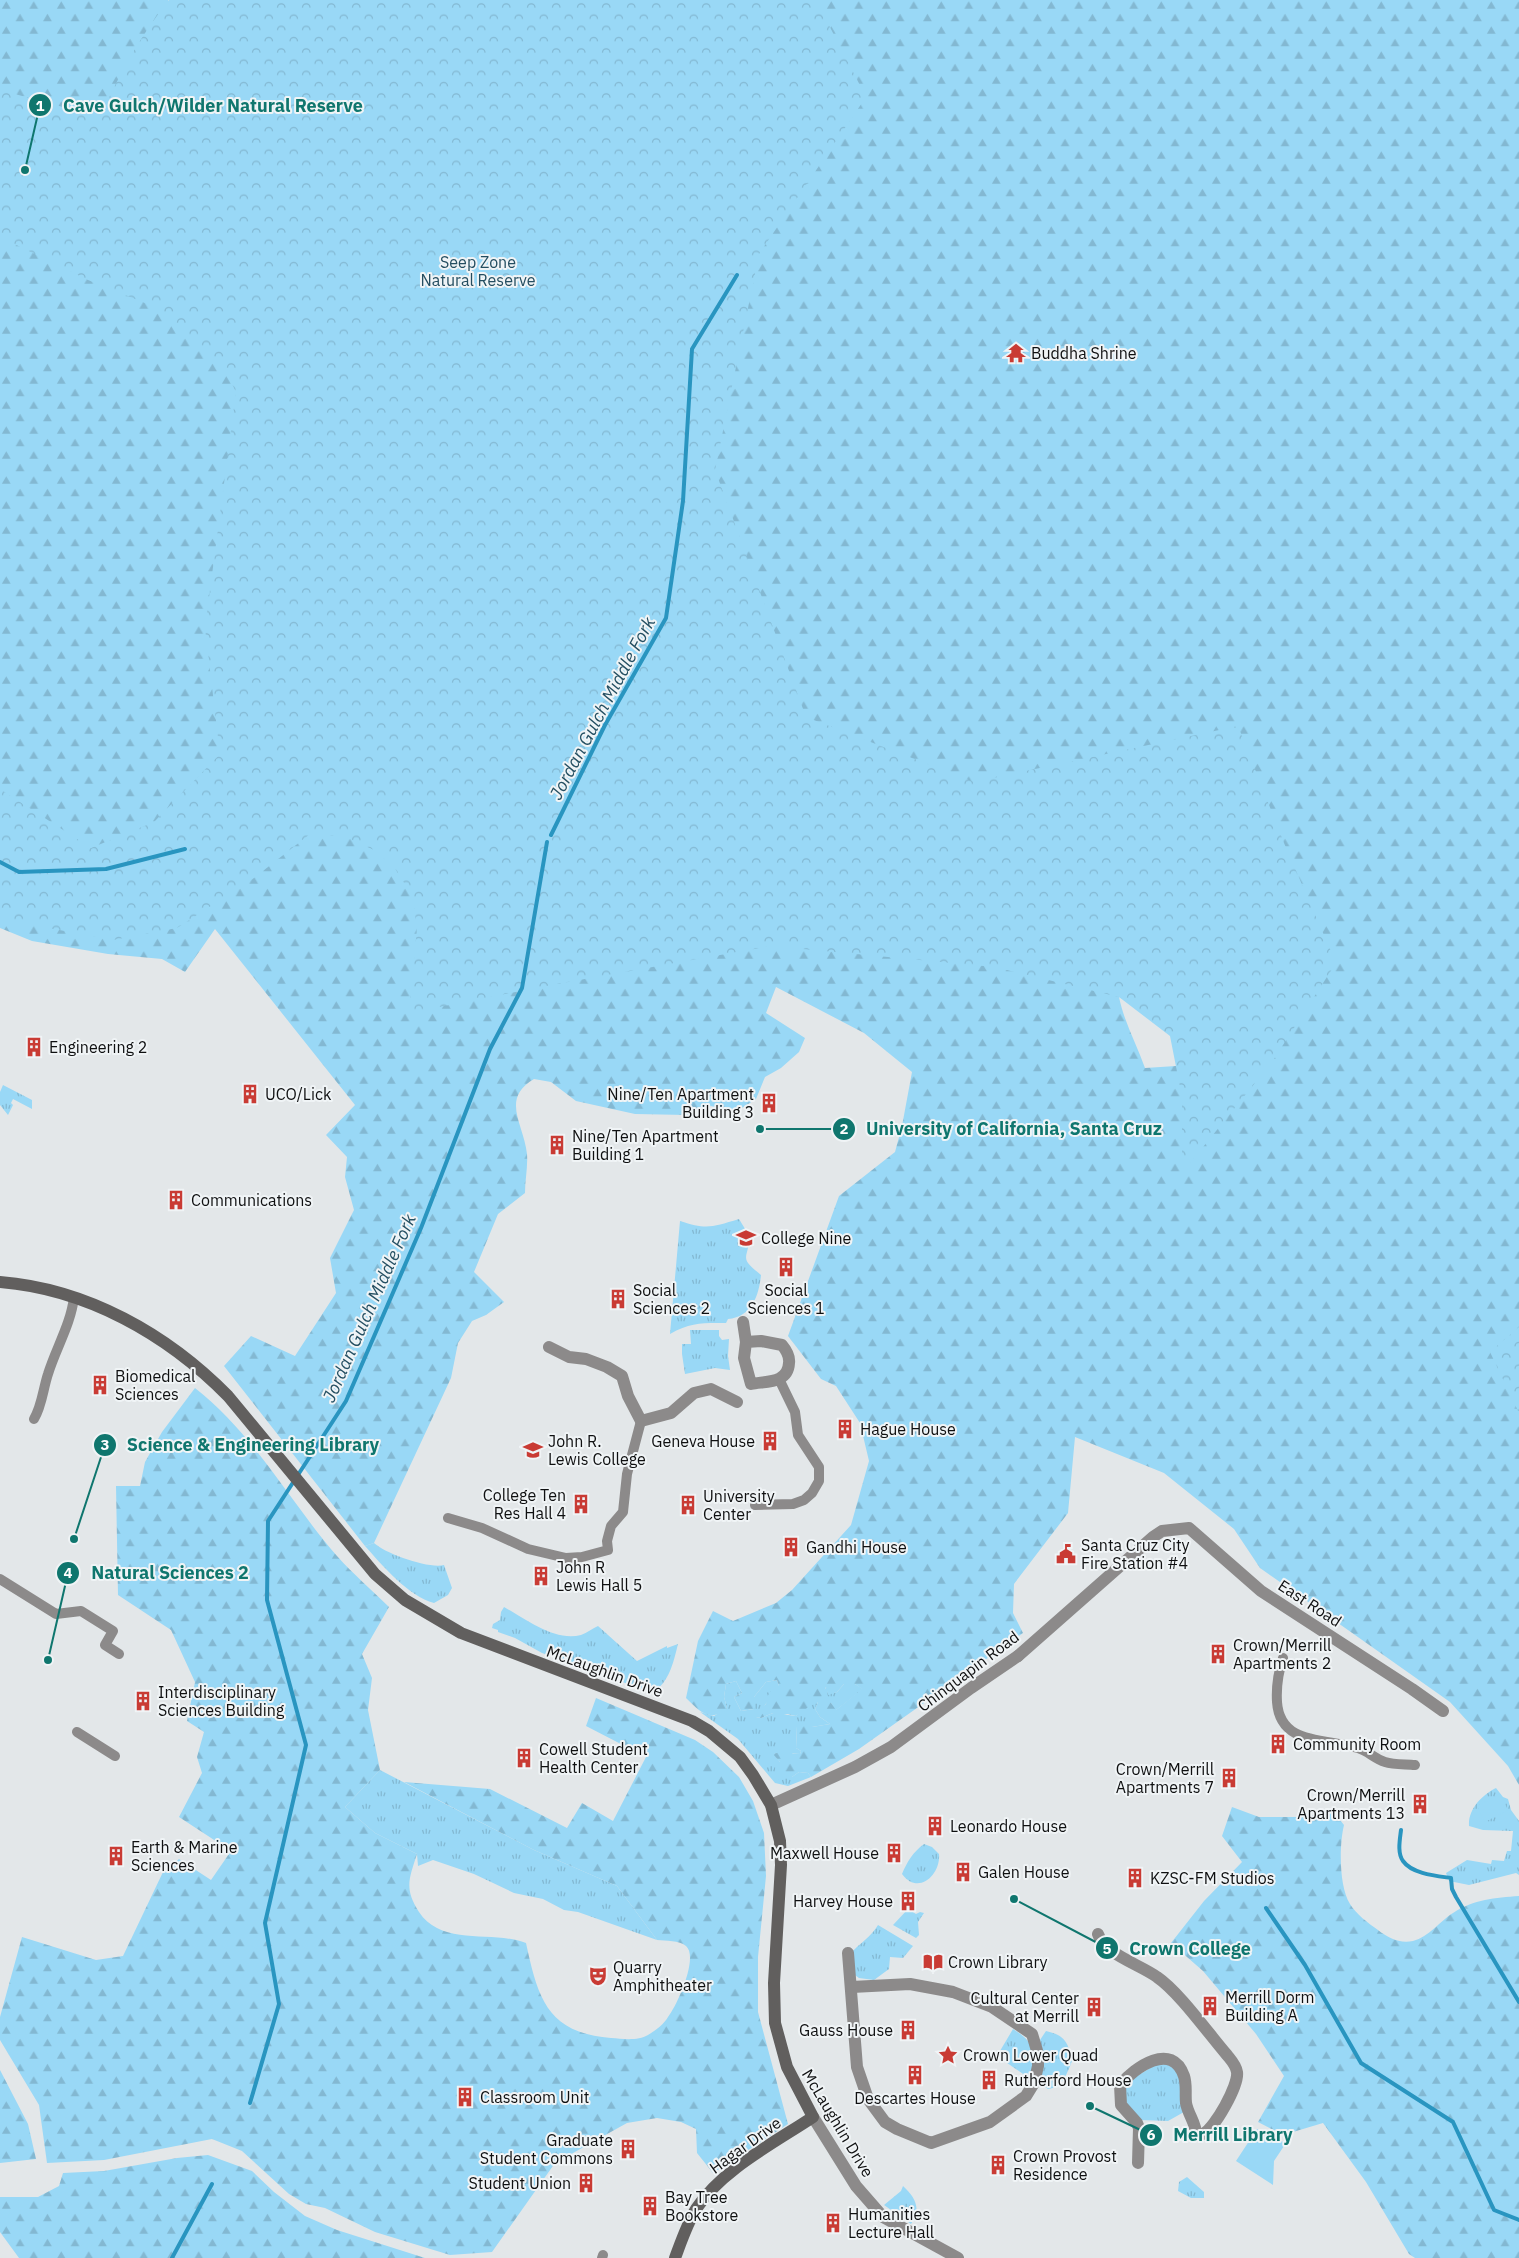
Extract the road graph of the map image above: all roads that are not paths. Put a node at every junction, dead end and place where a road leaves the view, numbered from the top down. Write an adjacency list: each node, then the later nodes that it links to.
1 (0, 1282): 2 (main road, McLaughlin Drive)
2 (74, 1297): 8 (street); 20 (main road, McLaughlin Drive)
3 (743, 1322): 4 (street)
4 (746, 1342): 6 (street); 6 (street)
5 (549, 1347): 9 (street)
6 (779, 1380): 10 (street)
7 (737, 1402): 9 (street)
8 (34, 1418)
9 (641, 1421): 11 (street)
10 (756, 1505)
11 (448, 1518)
12 (1162, 1532): 16 (street, East Road); 20 (street, Chinquapin Road)
13 (0, 1579): 14 (street)
14 (119, 1654)
15 (1283, 1658): 19 (street)
16 (1443, 1711)
17 (78, 1732): 18 (street)
18 (115, 1756)
19 (1415, 1764)
20 (771, 1805): 24 (main road, McLaughlin Drive)
21 (1098, 1934): 25 (street)
22 (848, 1953): 23 (street)
23 (852, 1988): 23 (street)
24 (813, 2117): 26 (main road, Hagar Drive); 27 (street, McLaughlin Drive)
25 (1138, 2163)
26 (675, 2258)
27 (958, 2258)

